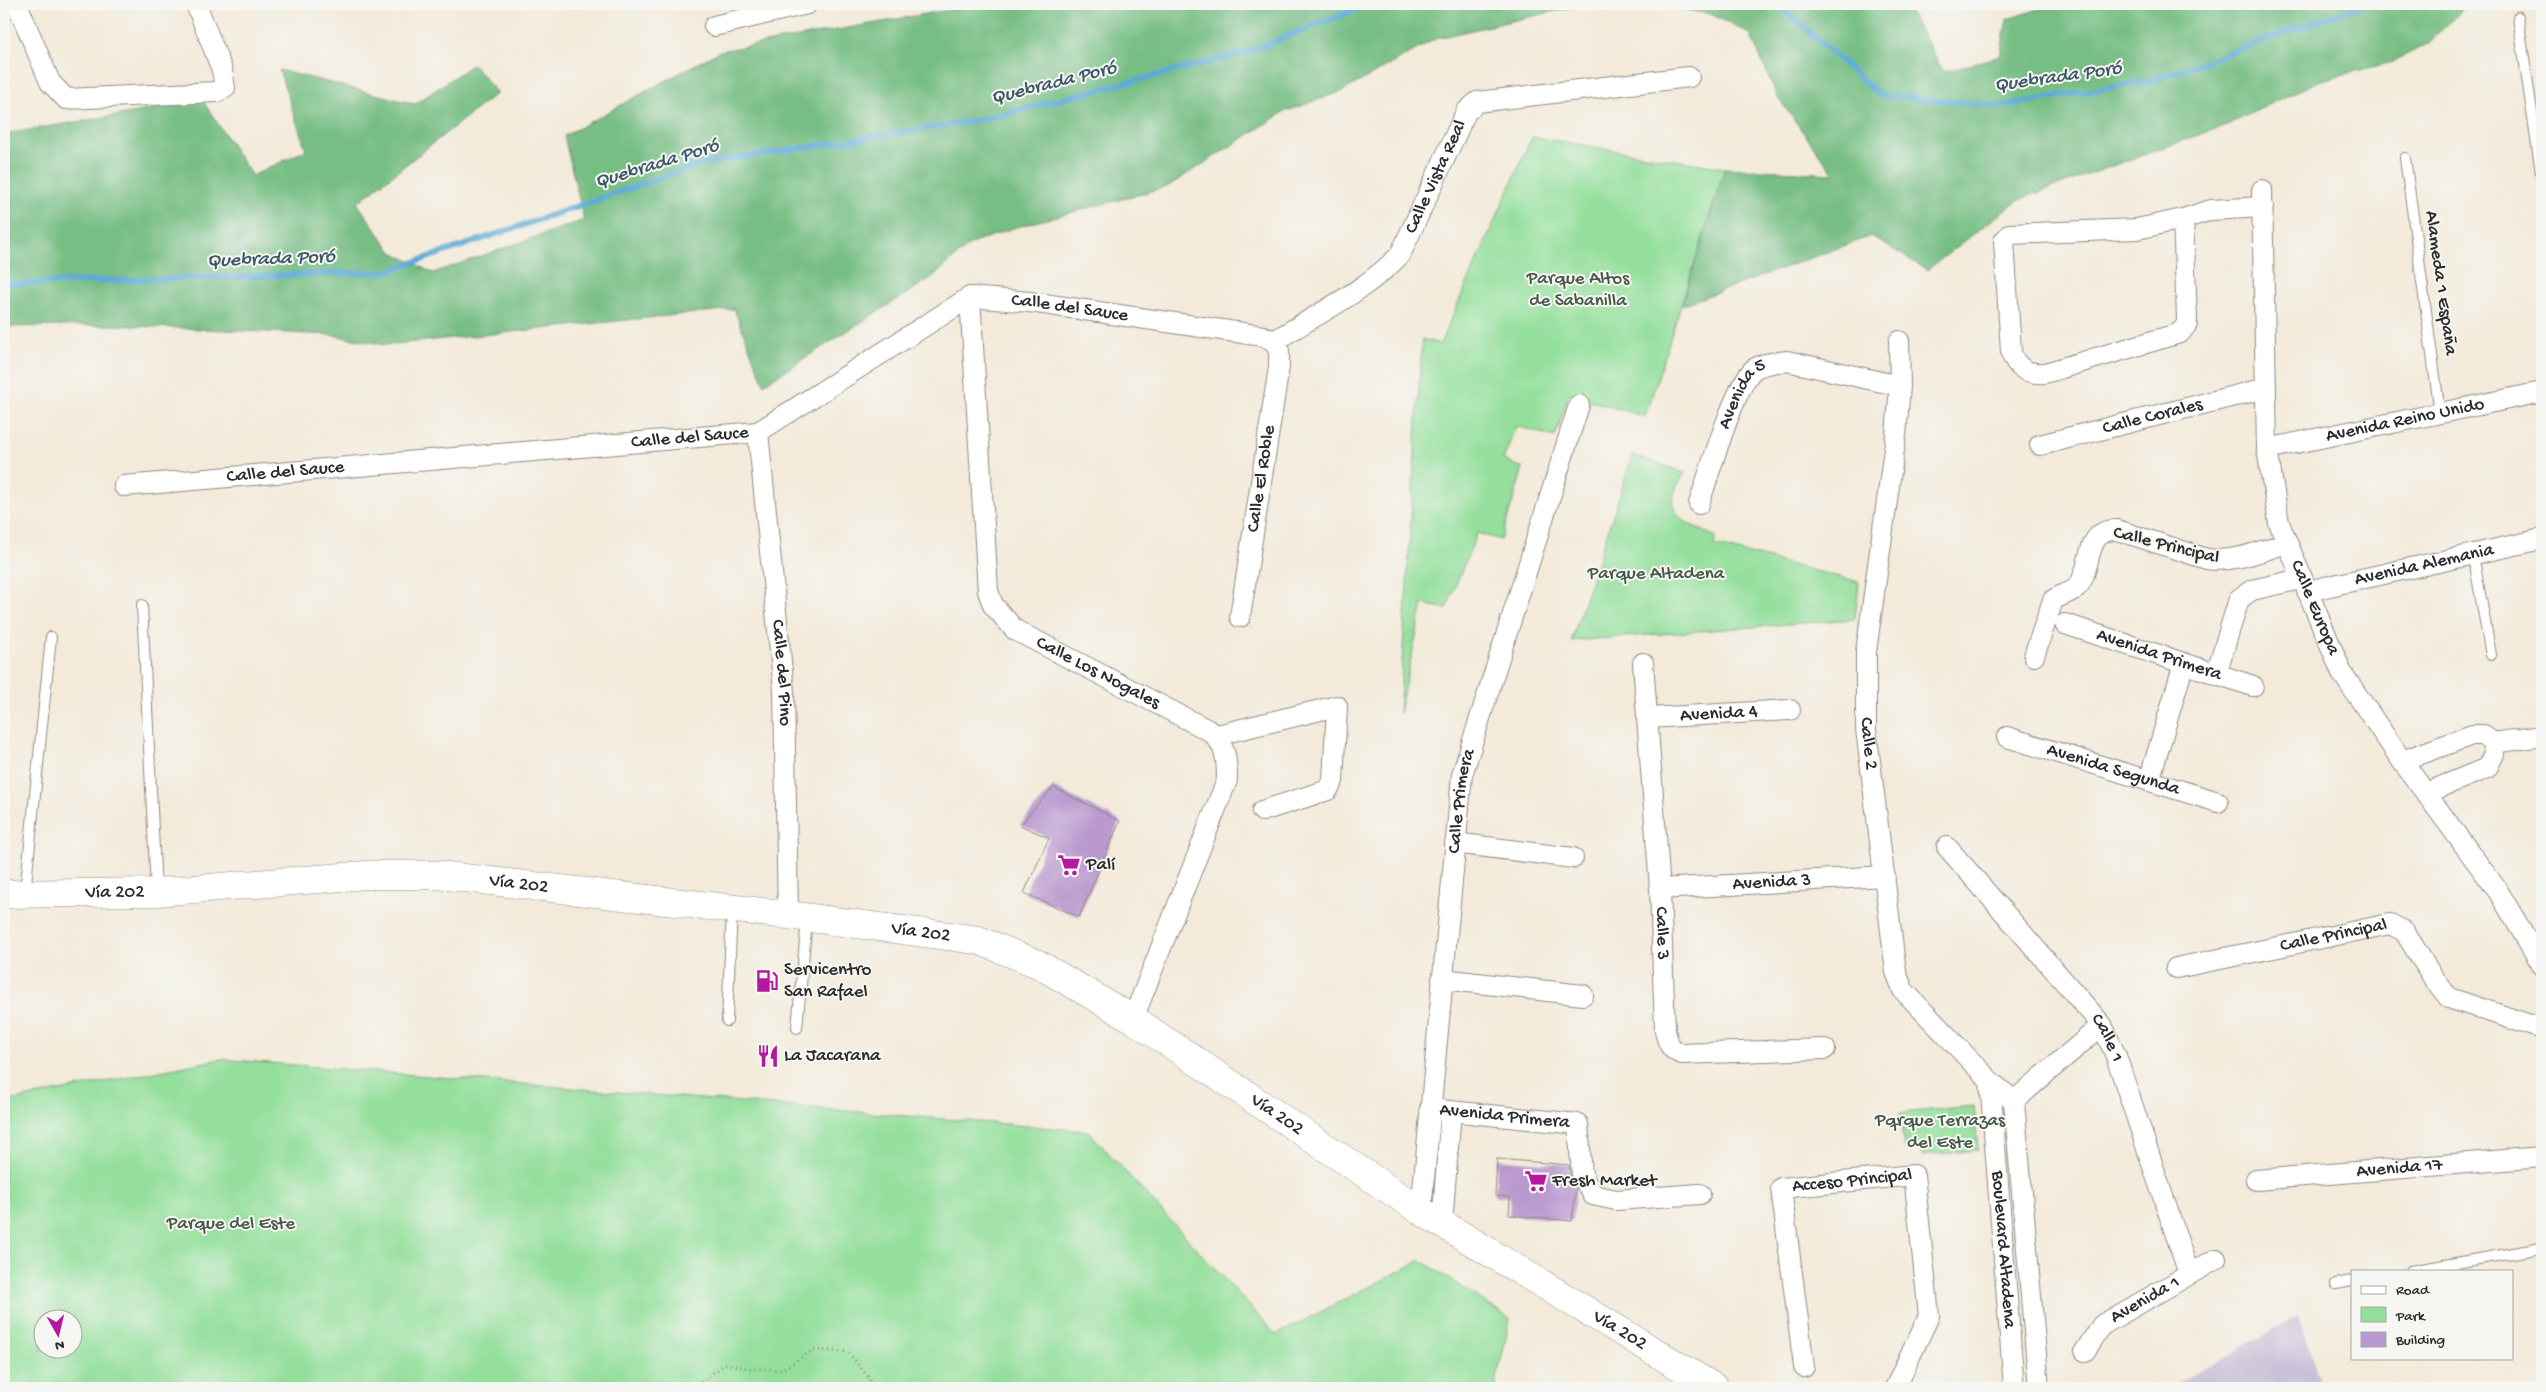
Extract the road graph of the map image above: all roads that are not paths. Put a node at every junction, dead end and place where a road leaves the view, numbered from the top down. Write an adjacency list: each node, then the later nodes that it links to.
1 (17, 4): 2 (street)
2 (196, 4)
3 (807, 4): 5 (street)
4 (2518, 17): 8 (lane)
5 (714, 26)
6 (1689, 77): 11 (street, Calle Vista Real)
7 (2405, 158): 17 (lane, Alameda 1 España)
8 (2542, 179)
9 (2183, 219): 9 (street); 14 (street, Calle Europa)
10 (970, 297): 11 (street, Calle del Sauce); 18 (street, Calle del Sauce); 39 (street, Calle Los Nogales)
11 (1274, 341): 28 (street, Calle El Roble)
12 (1899, 341): 13 (street, Calle 2)
13 (1900, 386): 22 (street, Avenida 5); 51 (street, Calle 2)
14 (2266, 388): 19 (street, Calle Corales); 20 (street, Calle Europa)
15 (2542, 392): 17 (street, Avenida Reino Unido)
16 (1579, 405): 48 (street, Calle Primera)
17 (2440, 413): 20 (street, Avenida Reino Unido)
18 (758, 432): 21 (street, Calle del Sauce); 56 (street, Calle del Pino)
19 (2040, 445)
20 (2267, 449): 24 (street, Calle Europa)
21 (124, 486)
22 (1699, 504)
23 (2542, 539): 25 (street, Avenida Alemania)
24 (2287, 543): 26 (street, Calle Europa); 32 (street, Calle Principal)
25 (2473, 554): 26 (street, Avenida Alemania); 31 (lane)
26 (2304, 585): 35 (street); 43 (street, Calle Europa)
27 (142, 605): 53 (lane)
28 (1240, 617)
29 (2065, 624): 34 (street, Avenida Primera)
30 (51, 636): 54 (lane)
31 (2491, 655)
32 (2034, 656)
33 (1643, 663): 38 (street, Calle 3)
34 (2184, 663): 35 (street, Avenida Primera); 44 (street)
35 (2216, 674): 36 (street, Avenida Primera)
36 (2253, 686)
37 (1790, 710): 38 (street, Avenida 4)
38 (1648, 718): 52 (street, Calle 3)
39 (1217, 736): 47 (street); 61 (street)
40 (2007, 737): 44 (street, Avenida Segunda)
41 (2542, 738): 42 (street)
42 (2493, 743): 43 (street); 45 (street)
43 (2402, 761): 45 (street, Calle Europa)
44 (2149, 781): 46 (street, Avenida Segunda)
45 (2426, 793): 57 (street, Calle Europa)
46 (2218, 802)
47 (1262, 811)
48 (1455, 843): 50 (street); 59 (street, Calle Primera)
49 (1947, 846): 63 (street, Calle 1)
50 (1573, 858)
51 (1885, 876): 52 (street, Avenida 3); 67 (street, Calle 2)
52 (1660, 889): 66 (street, Calle 3)
53 (156, 892): 54 (main road, Vía 202); 55 (main road, Vía 202)
54 (14, 894)
55 (732, 910): 56 (main road, Vía 202); 62 (lane)
56 (798, 916): 61 (main road, Vía 202); 64 (lane)
57 (2542, 962)
58 (2176, 968): 65 (street, Calle Principal)
59 (1442, 979): 60 (street); 69 (street, Calle Primera)
60 (1583, 995)
61 (1133, 1019): 74 (main road, Vía 202)
62 (727, 1021)
63 (2102, 1025): 68 (street); 80 (street, Calle 1)
64 (797, 1028)
65 (2542, 1029)
66 (1825, 1049)
67 (1990, 1081): 68 (street, Calle 2); 79 (street, Boulevard Altadena)
68 (2014, 1101): 78 (street, Boulevard Altadena)
69 (1430, 1109): 70 (street, Avenida Primera); 74 (street, Calle Primera)
70 (1450, 1111): 73 (street, Avenida Primera); 74 (street)
71 (2542, 1157): 72 (street, Avenida 17)
72 (2256, 1180)
73 (1700, 1194)
74 (1431, 1217): 85 (main road, Vía 202)
75 (2542, 1248): 77 (lane)
76 (2216, 1259): 80 (street, Avenida 1)
77 (2416, 1270)
78 (2029, 1272): 79 (street); 88 (street, Boulevard Altadena)
79 (2005, 1274): 87 (street, Boulevard Altadena)
80 (2189, 1274): 83 (street, Avenida 1)
81 (2351, 1281): 82 (lane)
82 (2336, 1284)
83 (2085, 1351)
84 (1804, 1367): 86 (street, Acceso Principal)
85 (1715, 1388)
86 (1895, 1388)
87 (2014, 1388)
88 (2039, 1388)

